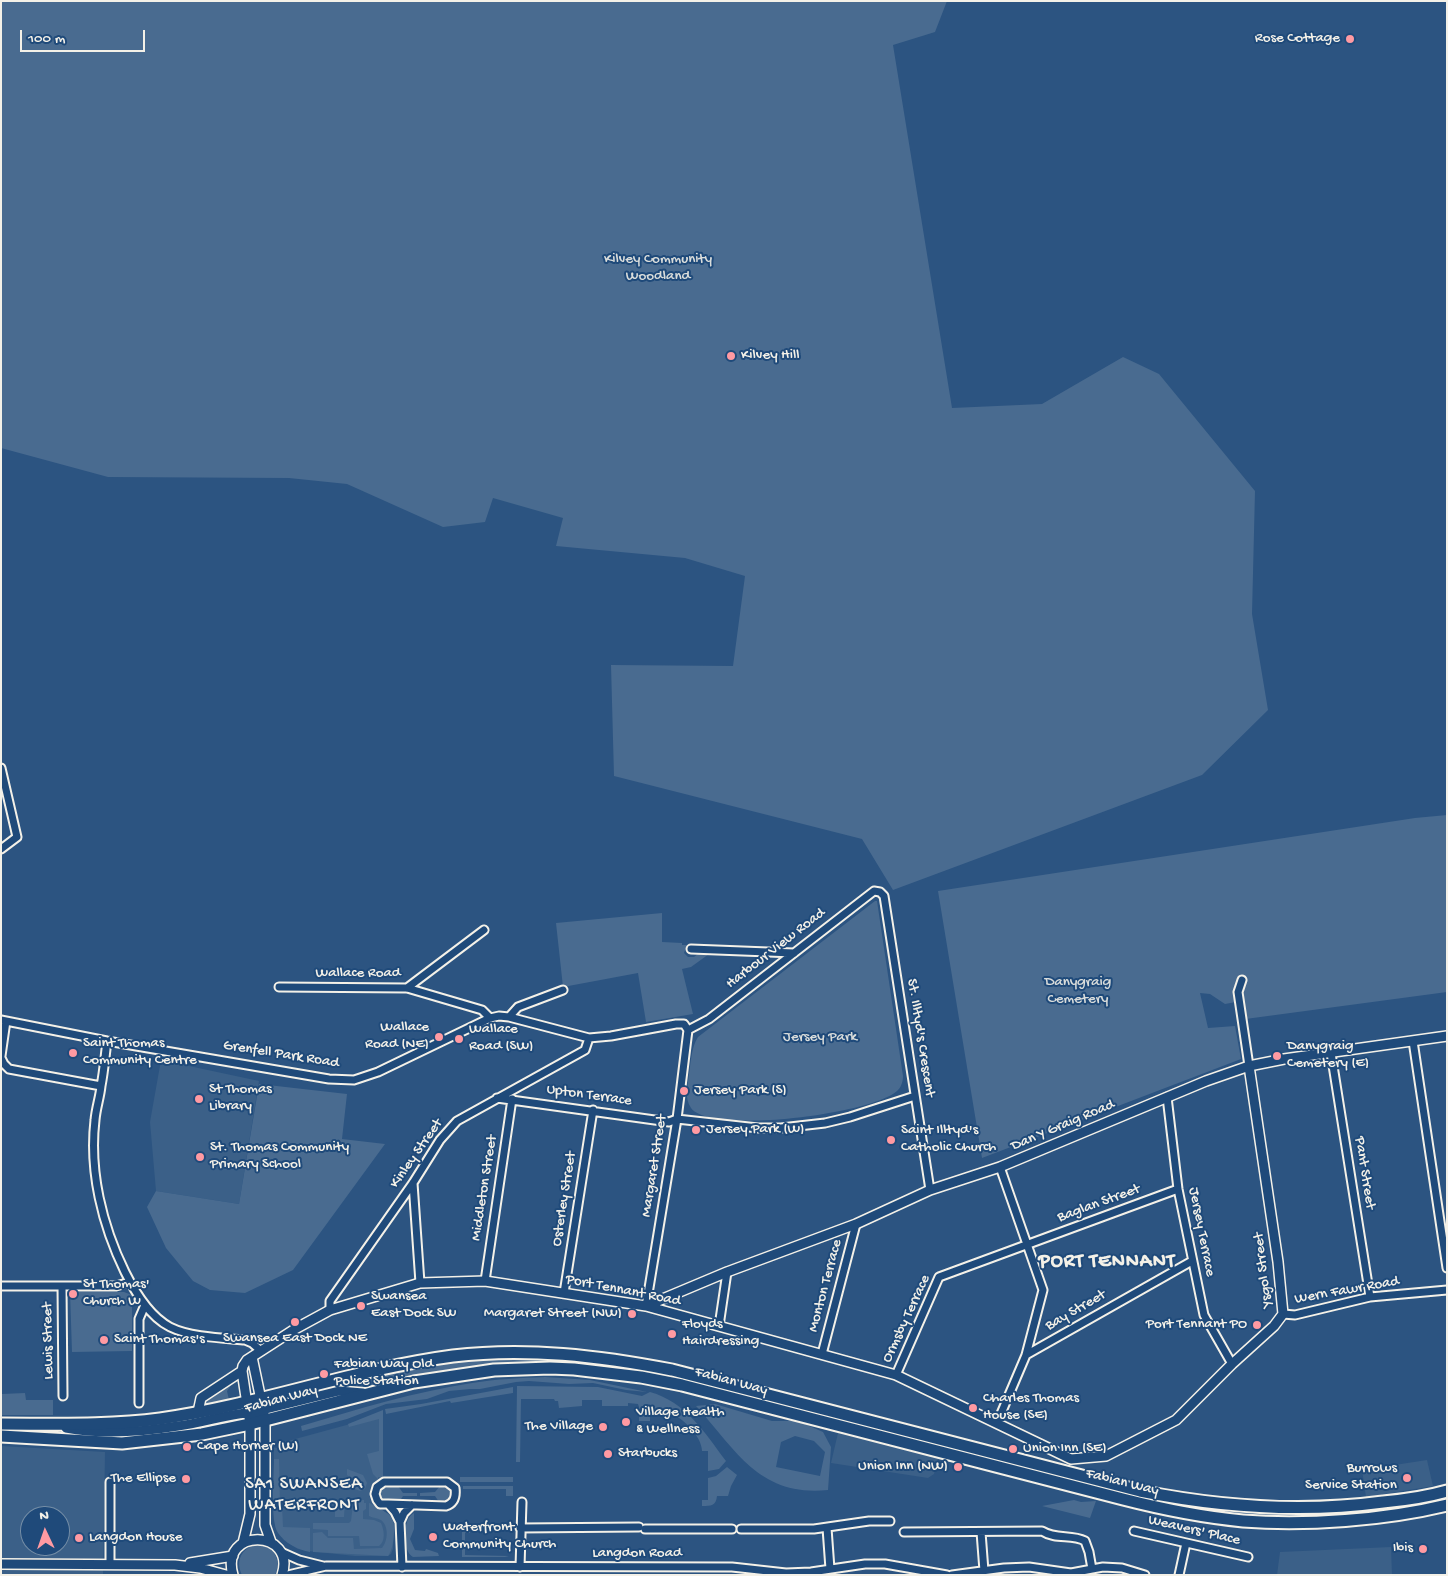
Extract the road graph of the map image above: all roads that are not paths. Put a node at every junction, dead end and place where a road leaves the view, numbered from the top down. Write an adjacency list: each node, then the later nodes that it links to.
1 (1, 768): 2 (street)
2 (1, 849)
3 (880, 892): 6 (street, Harbour View Road); 23 (street, St. Illtyd's Crescent)
4 (484, 930): 9 (street)
5 (691, 949): 6 (street)
6 (794, 953): 14 (street, Harbour View Road)
7 (1242, 980): 21 (street, Ysgol Street)
8 (279, 987): 9 (street, Wallace Road)
9 (407, 988): 12 (street, Wallace Road)
10 (563, 990): 11 (street)
11 (509, 1017): 12 (street, Grenfell Park Road); 16 (street, Grenfell Park Road)
12 (490, 1018): 17 (street, Grenfell Park Road)
13 (4, 1021): 17 (street, Grenfell Park Road); 20 (street)
14 (688, 1030): 16 (street, Grenfell Park Road); 28 (street, Margaret Street)
15 (1447, 1036): 18 (street, Dan Y Graig Road)
16 (589, 1038): 25 (street, Kinley Street)
17 (107, 1041): 22 (street)
18 (1413, 1041): 19 (street, Dan Y Graig Road); 36 (street)
19 (1331, 1053): 21 (street, Dan Y Graig Road); 45 (street, Pant Street)
20 (1, 1057): 22 (street)
21 (1250, 1066): 24 (street, Dan Y Graig Road); 49 (street, Ysgol Street)
22 (101, 1086): 39 (street)
23 (915, 1096): 28 (street, Upton Terrace); 31 (street, St. Illtyd's Crescent)
24 (1167, 1097): 29 (street, Dan Y Graig Road); 32 (street, Jersey Terrace)
25 (497, 1098): 26 (street, Upton Terrace); 30 (street, Kinley Street)
26 (512, 1099): 27 (street, Upton Terrace); 38 (street, Middleton Street)
27 (593, 1110): 28 (street, Upton Terrace); 44 (street, Osterley Street)
28 (677, 1119): 47 (street, Margaret Street)
29 (1000, 1167): 31 (street, Dan Y Graig Road); 34 (street)
30 (413, 1183): 40 (street); 48 (street, Kinley Street)
31 (930, 1190): 33 (street, Dan Y Graig Road)
32 (1178, 1190): 34 (street, Baglan Street); 35 (street, Jersey Terrace)
33 (856, 1224): 37 (street, Dan Y Graig Road); 52 (street, Monton Terrace)
34 (1028, 1244): 53 (street); 57 (street, Ormsby Terrace)
35 (1192, 1261): 53 (street, Bay Street); 55 (street, Jersey Terrace)
36 (1447, 1268)
37 (727, 1272): 47 (street, Dan Y Graig Road); 50 (street)
38 (485, 1281): 40 (street, Port Tennant Road); 44 (street, Port Tennant Road)
39 (130, 1282): 42 (street); 46 (street)
40 (420, 1282): 48 (street, Port Tennant Road)
41 (1, 1286): 42 (street)
42 (62, 1286): 58 (street, Lewis Street)
43 (1447, 1290): 45 (street, Wern Fawr Road)
44 (564, 1293): 47 (street, Port Tennant Road)
45 (1370, 1297): 49 (street, Wern Fawr Road)
46 (145, 1305): 51 (street); 59 (street)
47 (646, 1306): 50 (street, Port Tennant Road)
48 (330, 1310): 51 (street, Port Tennant Road)
49 (1283, 1314): 55 (street, Ysgol Street)
50 (719, 1326): 52 (street, Port Tennant Road)
51 (261, 1351): 54 (street, Port Tennant Road)
52 (822, 1354): 57 (street, Port Tennant Road)
53 (1026, 1355): 63 (street)
54 (252, 1357): 56 (street, Port Tennant Road); 60 (street)
55 (1232, 1364): 67 (street, Ysgol Street)
56 (242, 1371): 61 (street, Port Tennant Road); 62 (street)
57 (896, 1375): 63 (street, Port Tennant Road)
58 (63, 1396)
59 (139, 1403)
60 (262, 1409): 62 (highway, Fabian Way); 62 (highway, Fabian Way); 69 (highway, Fabian Way); 72 (highway, Fabian Way); 83 (street)
61 (198, 1412): 62 (highway, Fabian Way); 65 (highway, Fabian Way)
62 (248, 1413): 65 (street); 66 (highway, Fabian Way); 84 (street)
63 (997, 1423): 67 (street, Port Tennant Road)
64 (1, 1424): 65 (highway, Fabian Way)
65 (43, 1424)
66 (1, 1436)
67 (1071, 1459)
68 (110, 1482): 90 (street)
69 (1447, 1491)
70 (522, 1502): 76 (street)
71 (388, 1504): 73 (street); 73 (street); 75 (street)
72 (1447, 1504)
73 (412, 1505): 75 (street)
74 (890, 1521): 77 (street)
75 (400, 1522): 93 (street)
76 (520, 1528): 78 (street); 94 (street)
77 (827, 1528): 79 (street); 95 (street)
78 (732, 1529)
79 (741, 1529)
80 (1134, 1531): 85 (street, Weavers' Place)
81 (904, 1532): 82 (street)
82 (981, 1532): 96 (street); 97 (street)
83 (271, 1542): 84 (street); 86 (street)
84 (243, 1543): 87 (street)
85 (1186, 1543): 88 (street, Weavers' Place); 107 (street)
86 (281, 1552): 92 (street, Langdon Road); 102 (street)
87 (233, 1556): 91 (street); 101 (street)
88 (1248, 1558)
89 (1, 1564): 90 (street)
90 (110, 1564): 91 (street)
91 (175, 1565): 100 (street)
92 (326, 1566): 93 (street, Langdon Road); 103 (street, Langdon Road)
93 (402, 1567): 94 (street, Langdon Road)
94 (520, 1567): 98 (street, Langdon Road)
95 (830, 1569): 98 (street, Langdon Road); 104 (street, Langdon Road)
96 (1092, 1569): 97 (street); 106 (street)
97 (984, 1571): 99 (street)
98 (811, 1574)
99 (968, 1574): 105 (street)
100 (226, 1575)
101 (233, 1575)
102 (282, 1575)
103 (288, 1575)
104 (947, 1575)
105 (952, 1575)
106 (1145, 1575)
107 (1179, 1575)

